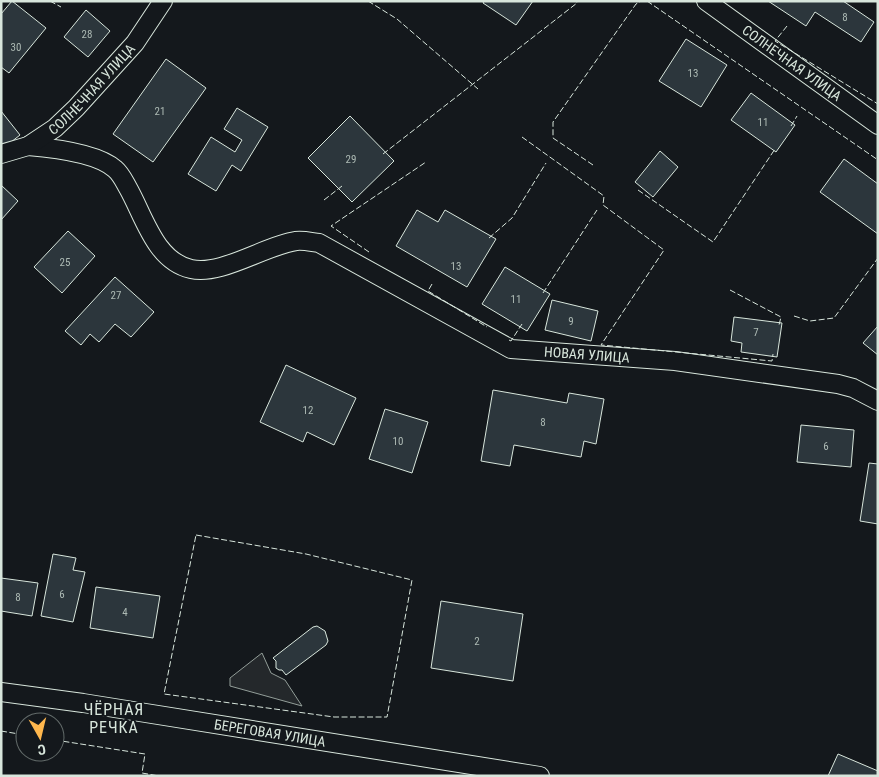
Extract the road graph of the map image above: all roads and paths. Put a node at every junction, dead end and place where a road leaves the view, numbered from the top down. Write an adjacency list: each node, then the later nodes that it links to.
1 (163, 1): 4 (street, СОЛНЕЧНАЯ УЛИЦА)
2 (706, 1): 3 (street, СОЛНЕЧНАЯ УЛИЦА)
3 (878, 126)
4 (28, 146): 5 (street, СОЛНЕЧНАЯ УЛИЦА); 6 (street, НОВАЯ УЛИЦА)
5 (1, 154)
6 (878, 401)
7 (1, 692): 8 (street, БЕРЕГОВАЯ УЛИЦА)
8 (540, 776)

